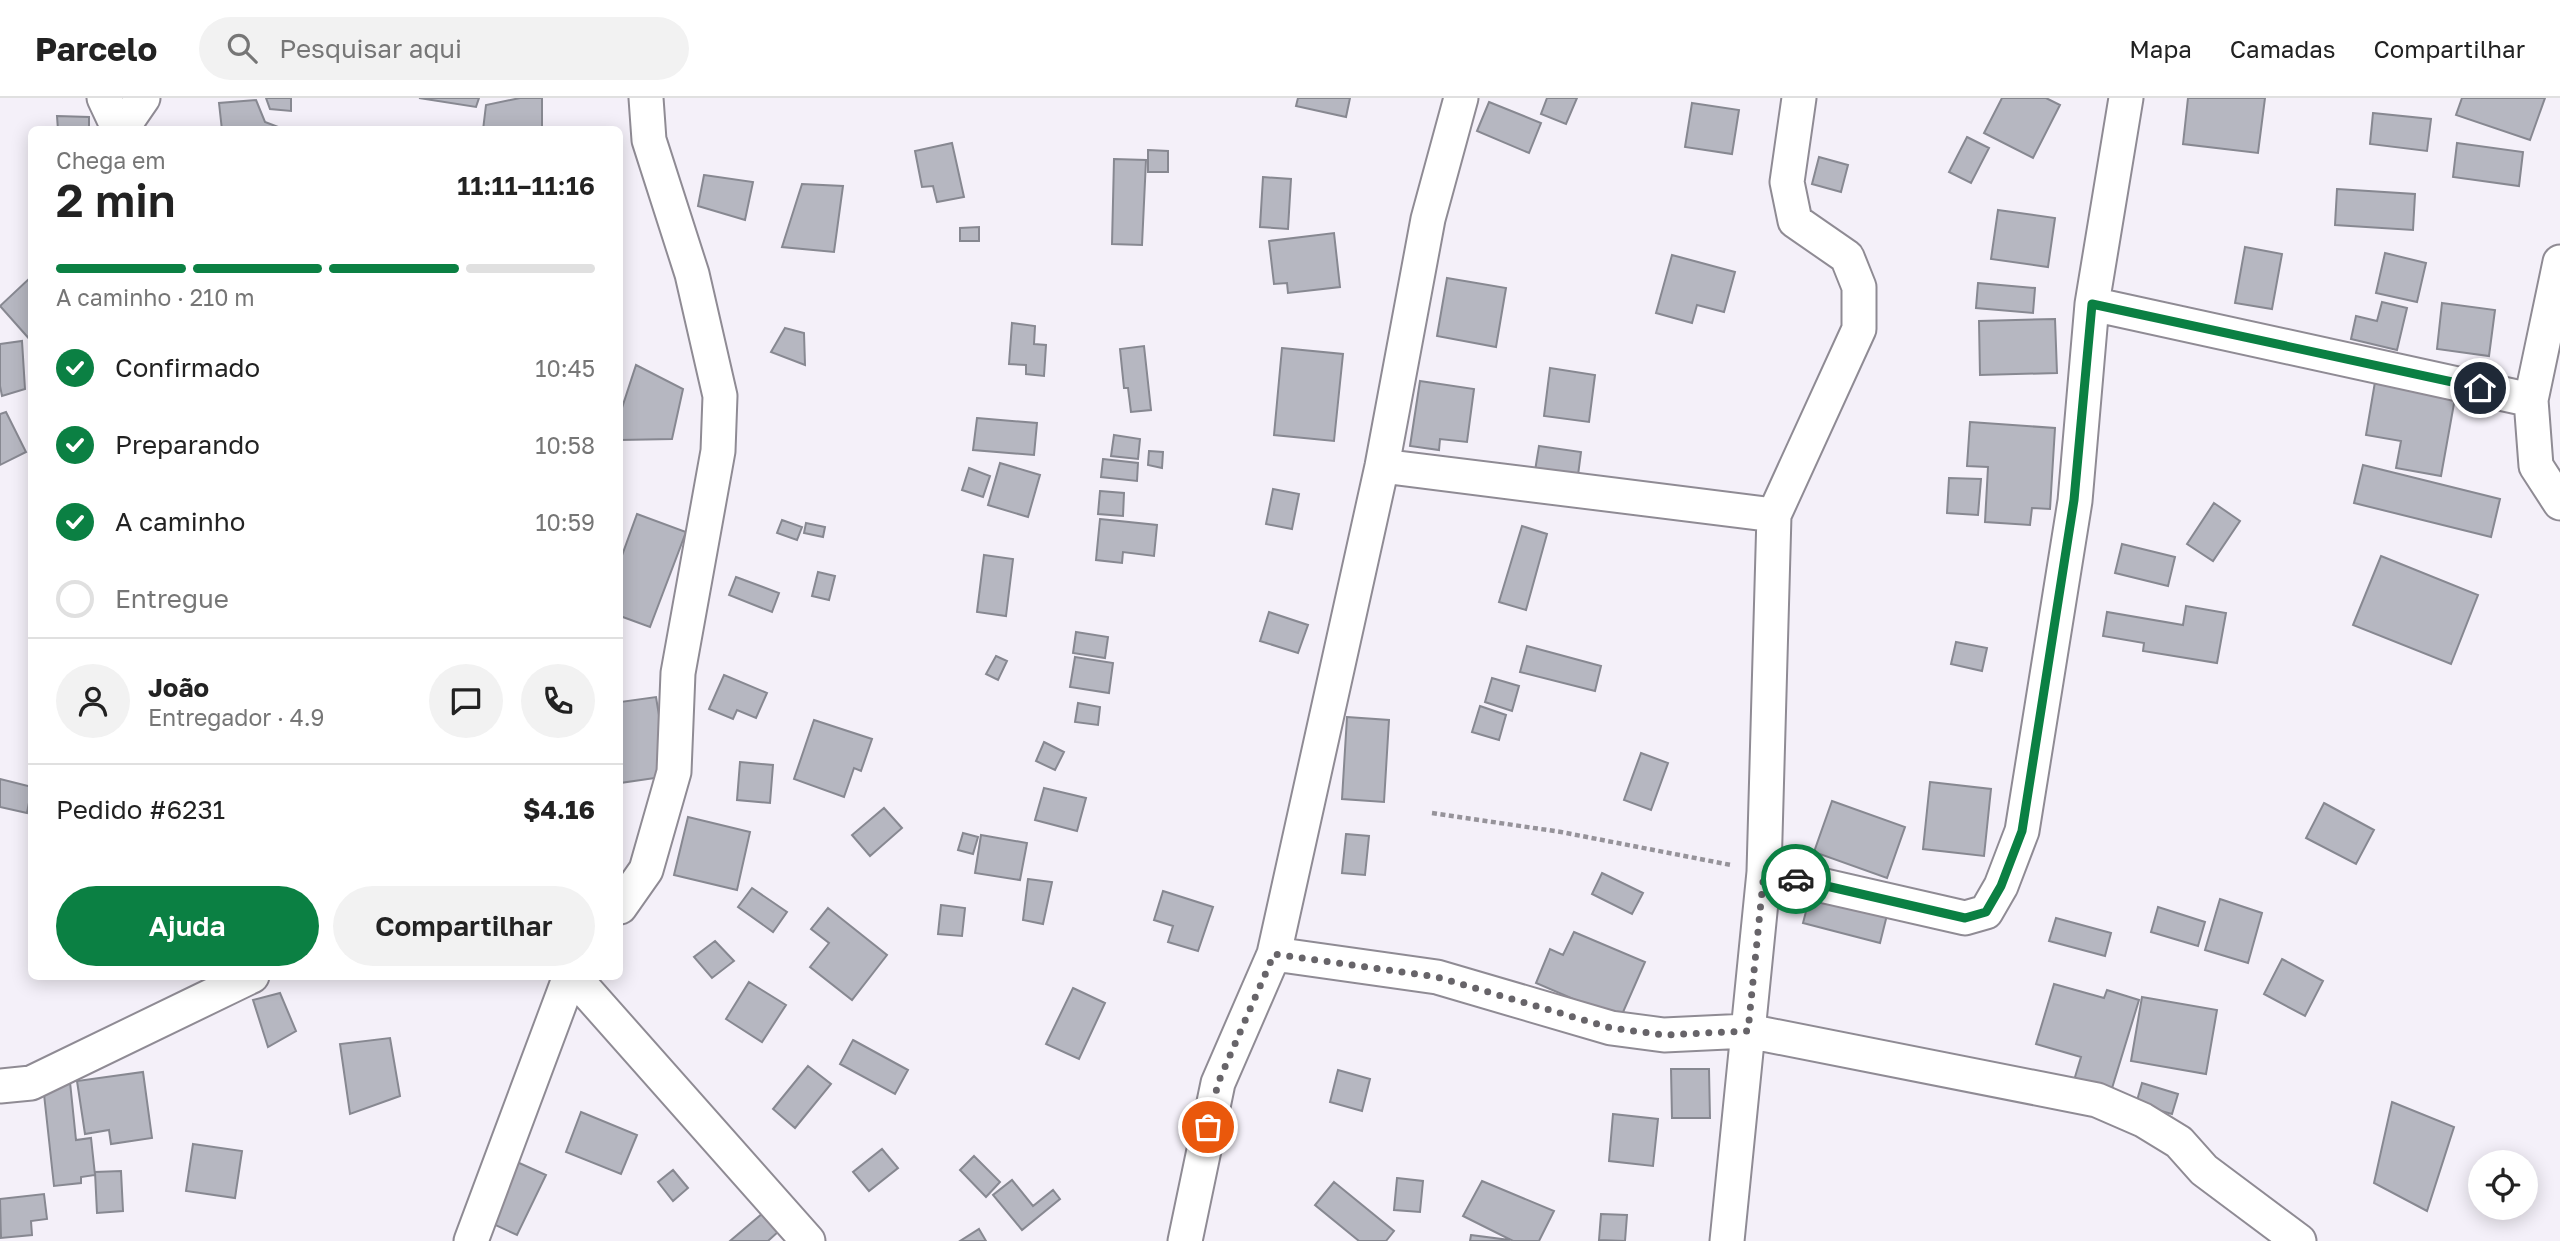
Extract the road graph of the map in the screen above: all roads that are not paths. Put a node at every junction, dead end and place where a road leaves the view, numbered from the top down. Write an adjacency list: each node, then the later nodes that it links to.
1 (104, 98): 7 (street)
2 (143, 98): 8 (street)
3 (646, 98): 16 (street)
4 (1461, 98): 12 (street)
5 (1799, 98): 14 (street)
6 (2126, 98): 10 (street)
7 (118, 126)
8 (123, 126)
9 (2560, 262): 11 (street)
10 (2092, 304): 11 (street); 15 (street)
11 (2531, 400): 13 (street)
12 (1382, 466): 14 (street); 17 (street)
13 (2560, 503)
14 (1774, 515): 15 (street)
15 (1764, 872): 21 (street)
16 (623, 903)
17 (1274, 954): 21 (street); 25 (street)
18 (241, 980): 22 (street)
19 (569, 980): 23 (street)
20 (575, 980): 24 (street)
21 (1748, 1031): 26 (street); 27 (street)
22 (0, 1086)
23 (471, 1241)
24 (808, 1241)
25 (1185, 1241)
26 (1727, 1241)
27 (2299, 1241)

